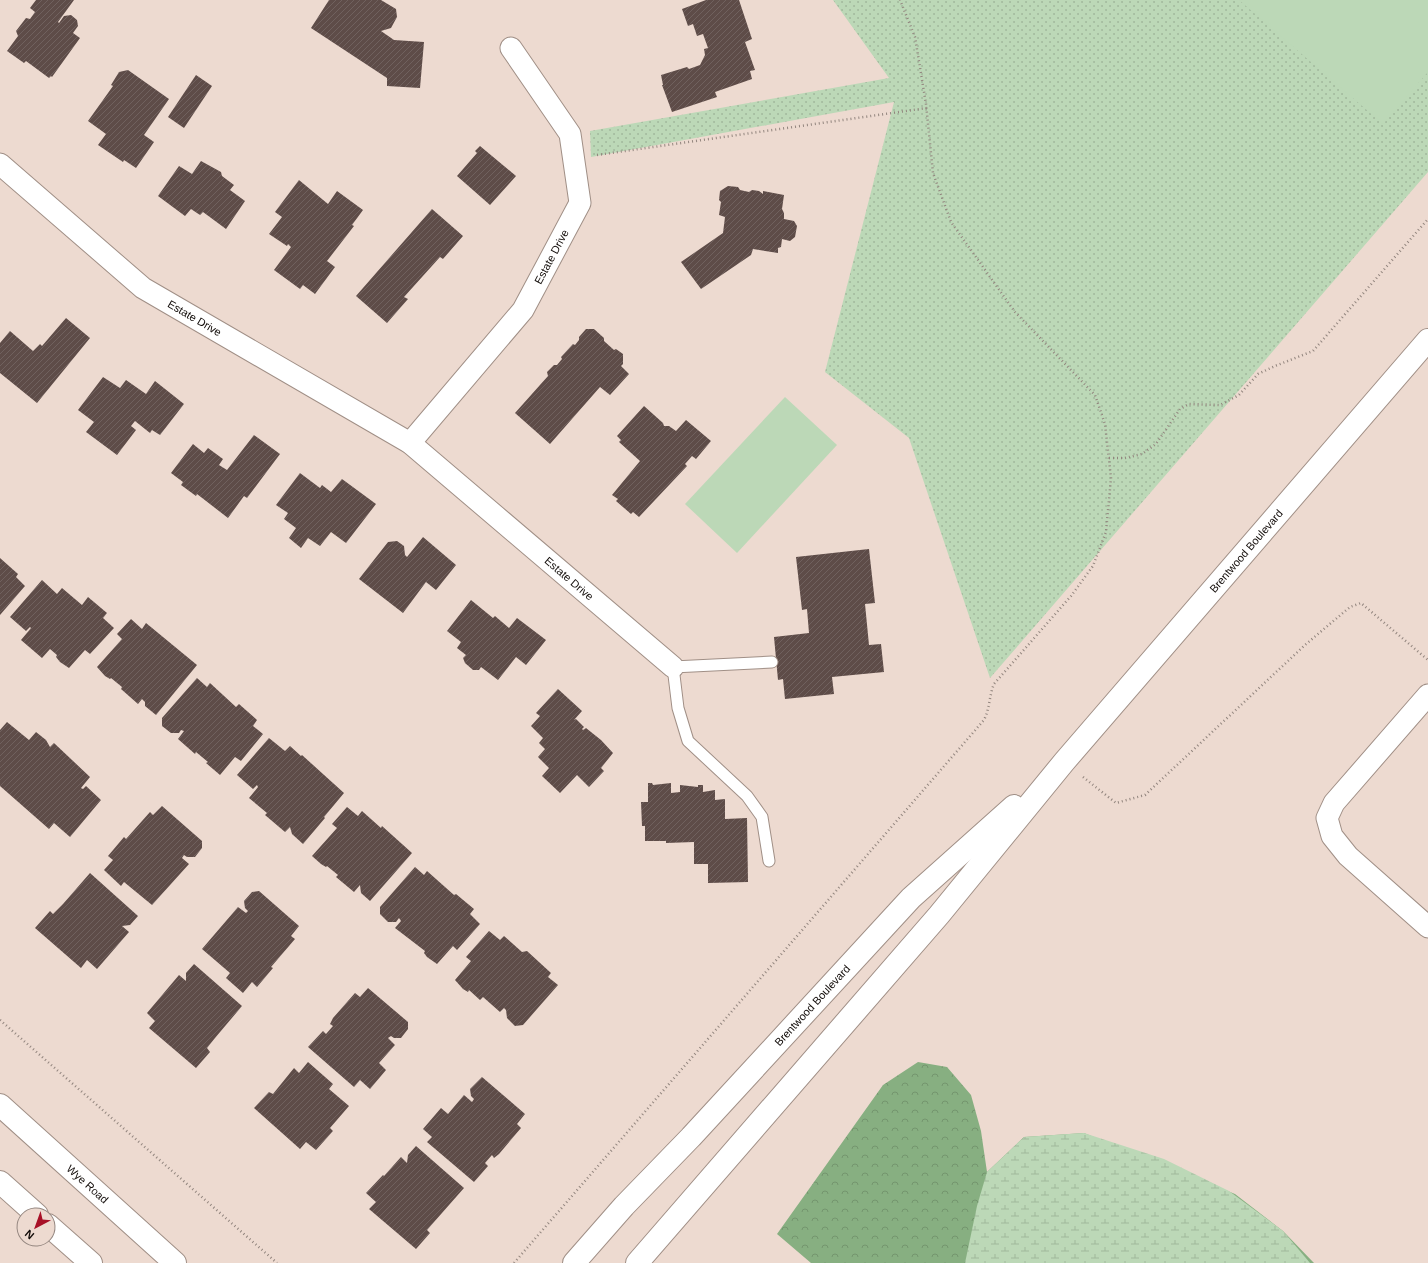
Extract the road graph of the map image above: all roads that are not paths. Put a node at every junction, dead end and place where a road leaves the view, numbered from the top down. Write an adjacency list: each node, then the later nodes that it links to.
1 (511, 48): 4 (street, Estate Drive)
2 (0, 164): 4 (street, Estate Drive)
3 (1428, 340): 8 (street, Brentwood Boulevard)
4 (410, 443): 6 (street, Estate Drive)
5 (772, 662): 6 (lane)
6 (672, 667): 9 (lane)
7 (1428, 695): 10 (street)
8 (1064, 762): 13 (street, Brentwood Boulevard); 20 (street, Brentwood Boulevard)
9 (769, 861)
10 (1428, 927)
11 (0, 1105): 17 (street, Wye Road)
12 (0, 1182): 14 (street)
13 (624, 1206): 18 (street, Brentwood Boulevard); 19 (street)
14 (28, 1207)
15 (56, 1232): 16 (street)
16 (91, 1263)
17 (175, 1263)
18 (574, 1263)
19 (591, 1263)
20 (637, 1263)

